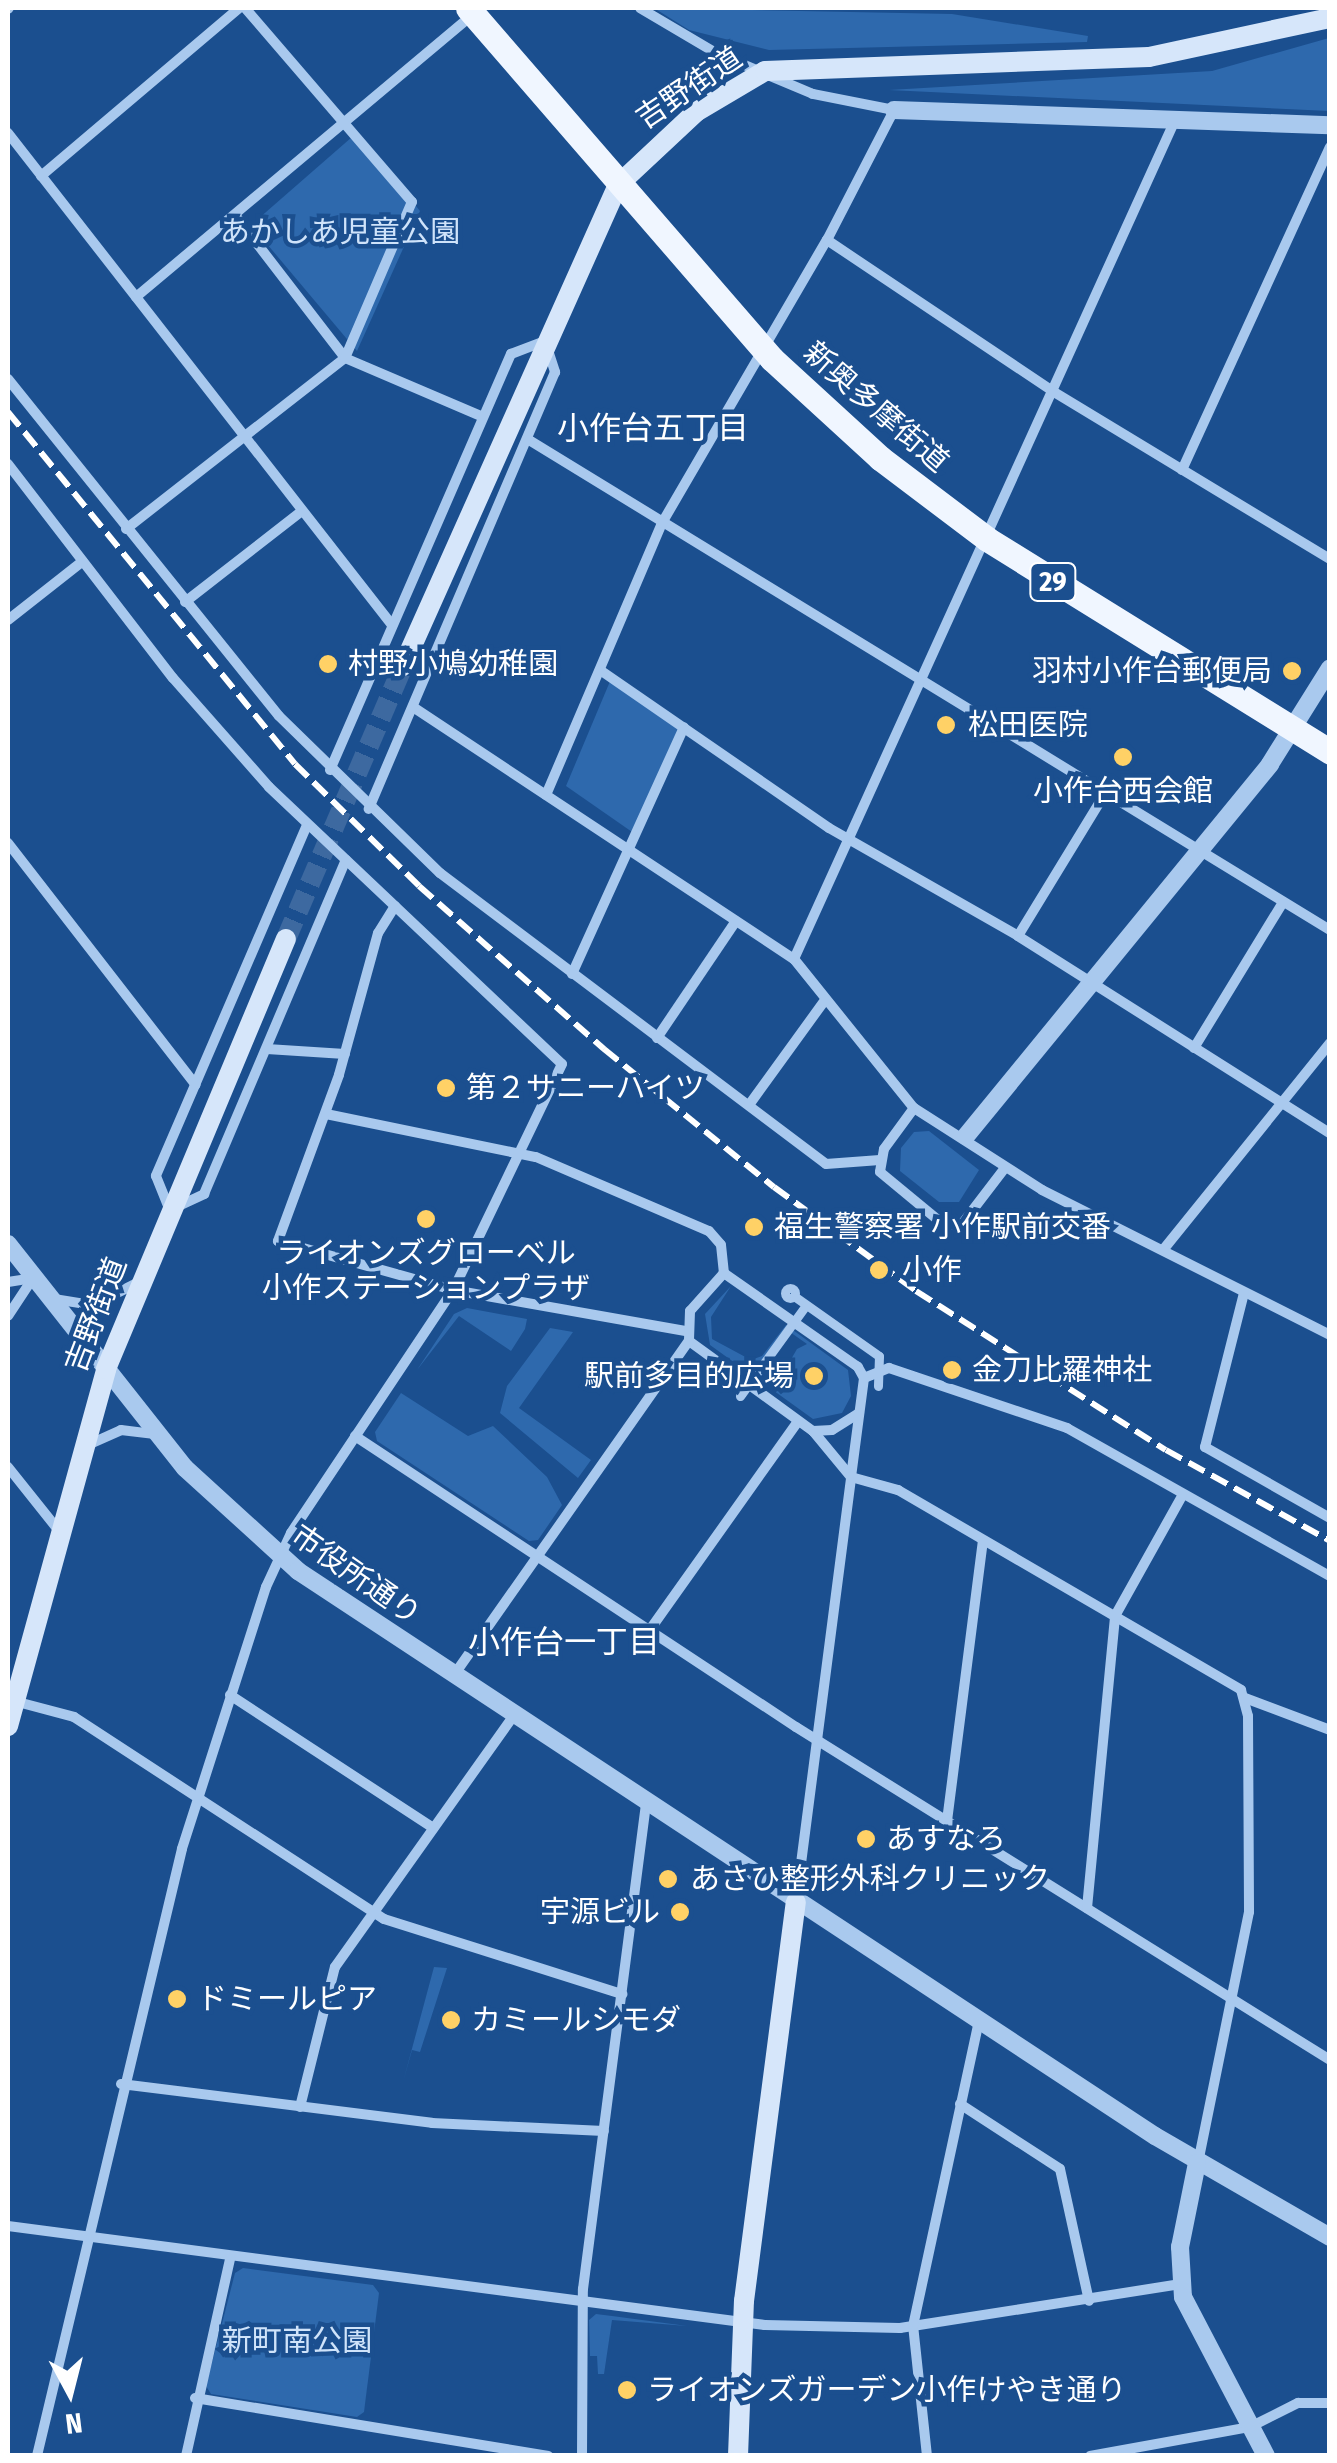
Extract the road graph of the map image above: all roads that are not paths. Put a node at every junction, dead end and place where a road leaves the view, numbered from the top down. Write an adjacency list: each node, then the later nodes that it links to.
1 (242, 8): 8 (street); 12 (street)
2 (640, 8): 5 (street)
3 (470, 11): 8 (street); 13 (main road, 新奥多摩街道 / 29)
4 (1330, 18): 5 (main road, 吉野街道)
5 (765, 70): 6 (street); 13 (main road, 吉野街道)
6 (894, 110): 7 (street); 15 (street)
7 (1176, 118): 9 (street); 21 (street)
8 (344, 122): 14 (street); 19 (street)
9 (1330, 124)
10 (8, 133): 12 (street)
11 (1330, 147): 26 (street)
12 (41, 176): 16 (street)
13 (618, 185): 17 (main road, 吉野街道); 18 (main road, 新奥多摩街道 / 29)
14 (234, 216): 16 (street); 19 (street)
15 (827, 240): 18 (street); 21 (street)
16 (136, 298): 23 (street)
17 (545, 341): 22 (street); 24 (street); 36 (main road, 吉野街道)
18 (762, 348): 28 (street); 30 (main road, 新奥多摩街道 / 29)
19 (345, 358): 22 (street); 23 (street)
20 (8, 379): 29 (street)
21 (1054, 392): 26 (street); 30 (street)
22 (481, 416): 35 (street)
23 (244, 438): 27 (street); 29 (street)
24 (528, 440): 28 (street); 40 (street)
25 (8, 464): 32 (street)
26 (1182, 470): 31 (street)
27 (302, 511): 33 (street); 35 (street)
28 (662, 523): 38 (street); 39 (street)
29 (126, 529): 33 (street)
30 (987, 539): 39 (street); 42 (main road, 新奥多摩街道 / 29)
31 (1330, 559)
32 (83, 561): 34 (street); 48 (street)
33 (185, 602): 44 (street)
34 (8, 620)
35 (392, 626): 44 (street)
36 (403, 666)
37 (1330, 668): 42 (street)
38 (600, 670): 41 (street); 46 (street)
39 (922, 680): 45 (street); 49 (street)
40 (413, 707): 46 (street); 47 (street)
41 (684, 727): 49 (street); 52 (street)
42 (1294, 732): 43 (main road, 新奥多摩街道 / 29); 51 (street)
43 (1330, 752)
44 (330, 770): 47 (street)
45 (1106, 792): 51 (street); 58 (street)
46 (546, 795): 52 (street)
47 (369, 809): 61 (street)
48 (307, 825): 53 (street); 69 (street)
49 (850, 838): 58 (street); 60 (street)
50 (8, 843): 69 (street)
51 (1199, 848): 54 (street); 62 (street)
52 (626, 849): 56 (street); 61 (street)
53 (346, 860): 55 (street); 67 (street)
54 (1283, 902): 57 (street); 66 (street)
55 (396, 906): 68 (street); 76 (street)
56 (736, 922): 60 (street); 64 (street)
57 (1330, 930)
58 (1018, 936): 62 (street)
59 (286, 940): 79 (main road, 吉野街道)
60 (794, 959): 63 (street)
61 (572, 974): 64 (street)
62 (1089, 984): 66 (street); 75 (street)
63 (825, 1000): 71 (street); 72 (street)
64 (657, 1038): 71 (street)
65 (1330, 1043): 70 (street)
66 (1194, 1048): 70 (street)
67 (266, 1049): 68 (street); 79 (street)
68 (345, 1054): 73 (street)
69 (196, 1086): 79 (street)
70 (1281, 1103): 74 (street); 81 (street)
71 (749, 1104): 77 (street)
72 (914, 1108): 75 (street); 77 (street)
73 (326, 1114): 76 (street); 86 (street)
74 (1330, 1133)
75 (966, 1136): 78 (street)
76 (522, 1153): 82 (street); 86 (street)
77 (880, 1160): 78 (street)
78 (1004, 1169): 81 (street)
79 (170, 1210): 84 (main road, 吉野街道)
80 (8, 1244): 83 (street, 市役所通り)
81 (1163, 1250): 87 (street)
82 (724, 1273): 91 (street); 93 (street)
83 (34, 1278): 85 (street); 88 (street, 市役所通り); 89 (street)
84 (141, 1278): 88 (street); 92 (main road, 吉野街道)
85 (8, 1282)
86 (453, 1290): 91 (street); 100 (street)
87 (1244, 1292): 90 (street); 105 (street)
88 (49, 1297): 92 (street, 市役所通り)
89 (8, 1316)
90 (1330, 1335)
91 (687, 1336): 97 (street); 109 (street)
92 (106, 1370): 99 (street, 市役所通り); 101 (main road, 吉野街道)
93 (864, 1378): 96 (street); 104 (street)
94 (878, 1386): 95 (street)
95 (740, 1396)
96 (859, 1413): 98 (street); 103 (street)
97 (798, 1421): 98 (street); 112 (street)
98 (814, 1432): 103 (street)
99 (159, 1436): 101 (street); 108 (street, 市役所通り)
100 (355, 1436): 108 (street); 109 (street)
101 (81, 1450): 106 (main road, 吉野街道)
102 (8, 1467): 106 (street)
103 (851, 1478): 107 (street); 120 (street)
104 (1182, 1496): 110 (street); 111 (street)
105 (1330, 1518)
106 (58, 1531): 114 (main road, 吉野街道)
107 (983, 1540): 111 (street); 123 (street)
108 (278, 1555): 113 (street, 市役所通り); 115 (street)
109 (537, 1555): 112 (street); 113 (street)
110 (1330, 1576)
111 (1115, 1616): 116 (street); 126 (street)
112 (649, 1631): 120 (street)
113 (454, 1676): 117 (street, 市役所通り)
114 (14, 1683): 118 (main road, 吉野街道); 121 (street)
115 (230, 1695): 121 (street); 124 (street)
116 (1245, 1698): 119 (street); 129 (street)
117 (514, 1715): 122 (street, 市役所通り); 124 (street)
118 (8, 1726)
119 (1330, 1730)
120 (817, 1741): 123 (street); 125 (street)
121 (196, 1798): 127 (street); 132 (street)
122 (646, 1803): 125 (street, 市役所通り); 128 (street)
123 (947, 1821): 126 (street)
124 (433, 1828): 127 (street)
125 (796, 1902): 130 (street, 市役所通り); 144 (main road)
126 (1087, 1908): 129 (street)
127 (372, 1913): 128 (street); 134 (street)
128 (622, 1994): 135 (street)
129 (1233, 1999): 131 (street); 136 (street)
130 (979, 2020): 133 (street); 136 (street, 市役所通り)
131 (1330, 2060)
132 (121, 2084): 134 (street); 139 (street)
133 (960, 2104): 142 (street); 145 (street)
134 (300, 2106): 135 (street)
135 (604, 2131): 143 (street)
136 (1198, 2163): 138 (street, 市役所通り); 141 (street)
137 (8, 2226): 139 (street)
138 (1330, 2236)
139 (94, 2241): 140 (street); 149 (street)
140 (230, 2259): 143 (street); 146 (street)
141 (1180, 2284): 142 (street); 148 (street)
142 (1088, 2301): 145 (street)
143 (582, 2304): 144 (street); 152 (street)
144 (742, 2323): 145 (street); 153 (main road)
145 (914, 2326): 154 (street)
146 (195, 2398): 150 (street); 151 (street)
147 (1330, 2403): 148 (street)
148 (1250, 2427): 155 (street); 156 (street)
149 (37, 2456)
150 (186, 2456)
151 (548, 2456)
152 (582, 2456)
153 (738, 2456)
154 (927, 2456)
155 (1090, 2456)
156 (1266, 2456)

